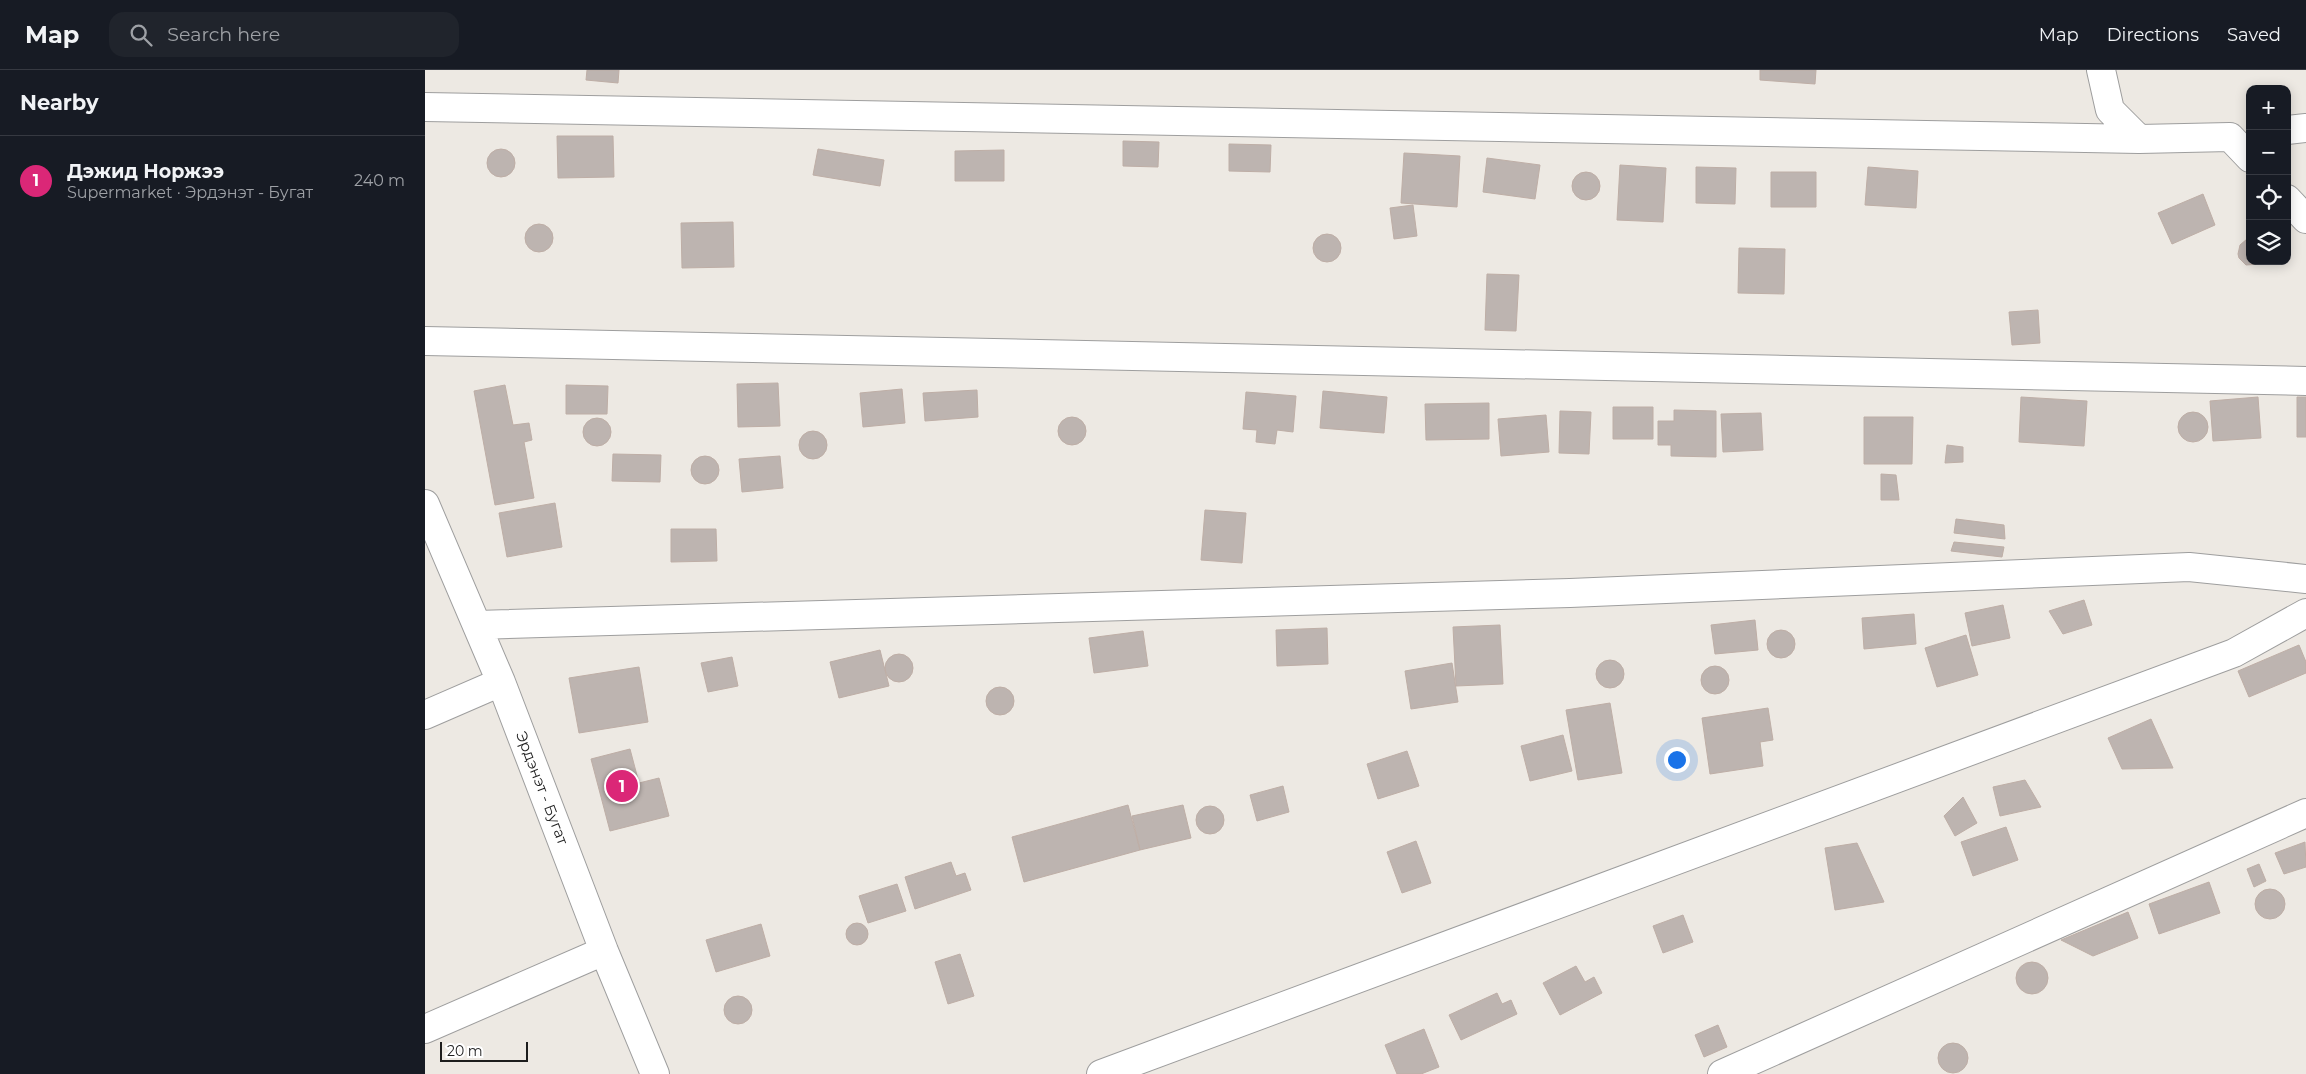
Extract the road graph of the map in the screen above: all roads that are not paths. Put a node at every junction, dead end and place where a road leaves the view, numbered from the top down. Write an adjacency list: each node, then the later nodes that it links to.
1 (2101, 70): 6 (street)
2 (425, 107): 6 (street)
3 (2306, 128): 4 (street)
4 (2291, 130)
5 (2240, 136): 6 (street); 7 (street)
6 (2139, 139)
7 (2246, 149)
8 (2291, 203): 9 (street)
9 (2306, 219)
10 (425, 340): 11 (street)
11 (2306, 381)
12 (425, 504): 15 (street, Эрдэнэт - Бугат)
13 (2306, 579): 15 (street)
14 (2306, 613): 22 (street)
15 (477, 624): 16 (street, Эрдэнэт - Бугат)
16 (501, 682): 17 (street); 19 (street, Эрдэнэт - Бугат)
17 (425, 715)
18 (2306, 813): 23 (street)
19 (604, 951): 20 (street); 21 (street, Эрдэнэт - Бугат)
20 (425, 1029)
21 (655, 1074)
22 (1101, 1074)
23 (1722, 1074)

